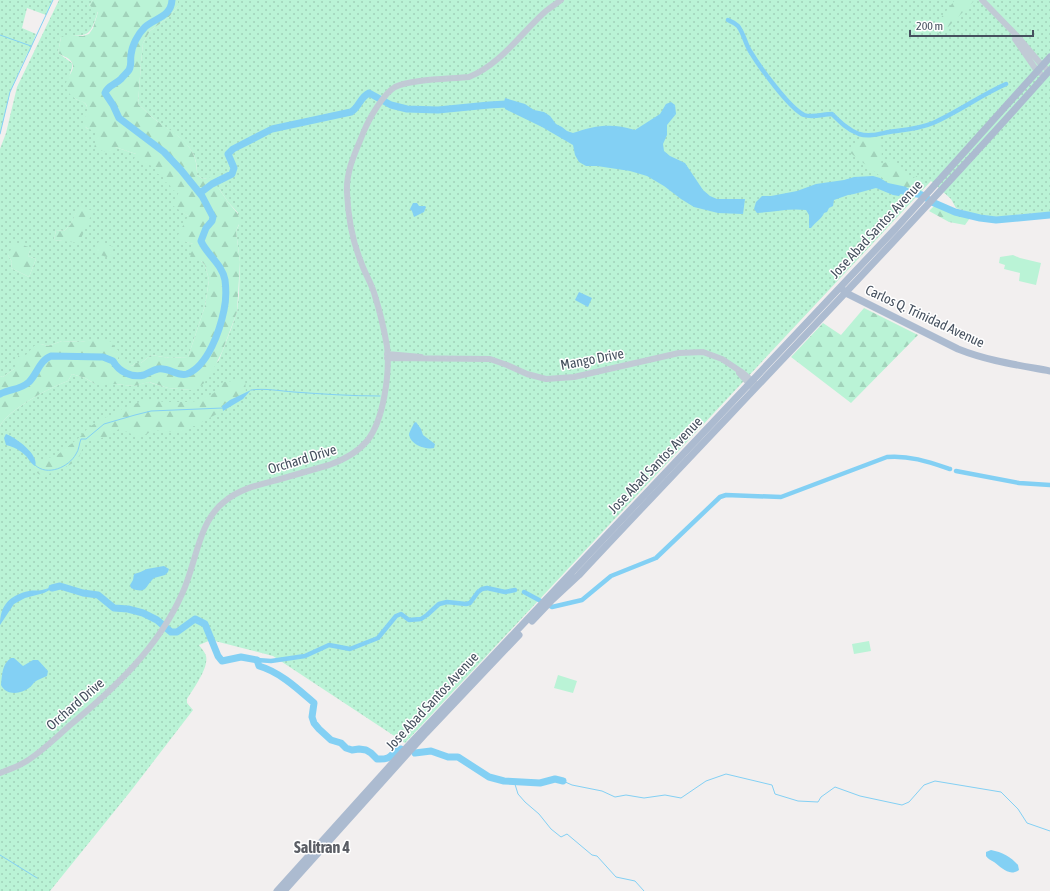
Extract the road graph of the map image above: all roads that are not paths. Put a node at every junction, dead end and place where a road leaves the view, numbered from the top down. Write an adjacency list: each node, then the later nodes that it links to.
1 (562, 0): 8 (street, Orchard Drive)
2 (983, 0): 4 (street)
3 (1050, 56): 4 (main road, Jose Abad Santos Avenue)
4 (1040, 68): 5 (street); 6 (main road, Jose Abad Santos Avenue)
5 (1048, 72): 7 (main road, Jose Abad Santos Avenue)
6 (839, 287): 7 (main road, Carlos Q. Trinidad Avenue); 10 (main road, Jose Abad Santos Avenue)
7 (846, 293): 9 (main road, Carlos Q. Trinidad Avenue); 10 (main road, Jose Abad Santos Avenue)
8 (387, 356): 10 (street, Mango Drive); 11 (street, Orchard Drive)
9 (1050, 371)
10 (753, 385): 12 (main road, Jose Abad Santos Avenue)
11 (0, 773)
12 (296, 874): 13 (main road, Jose Abad Santos Avenue); 14 (main road, Jose Abad Santos Avenue)
13 (277, 891)
14 (284, 891)

